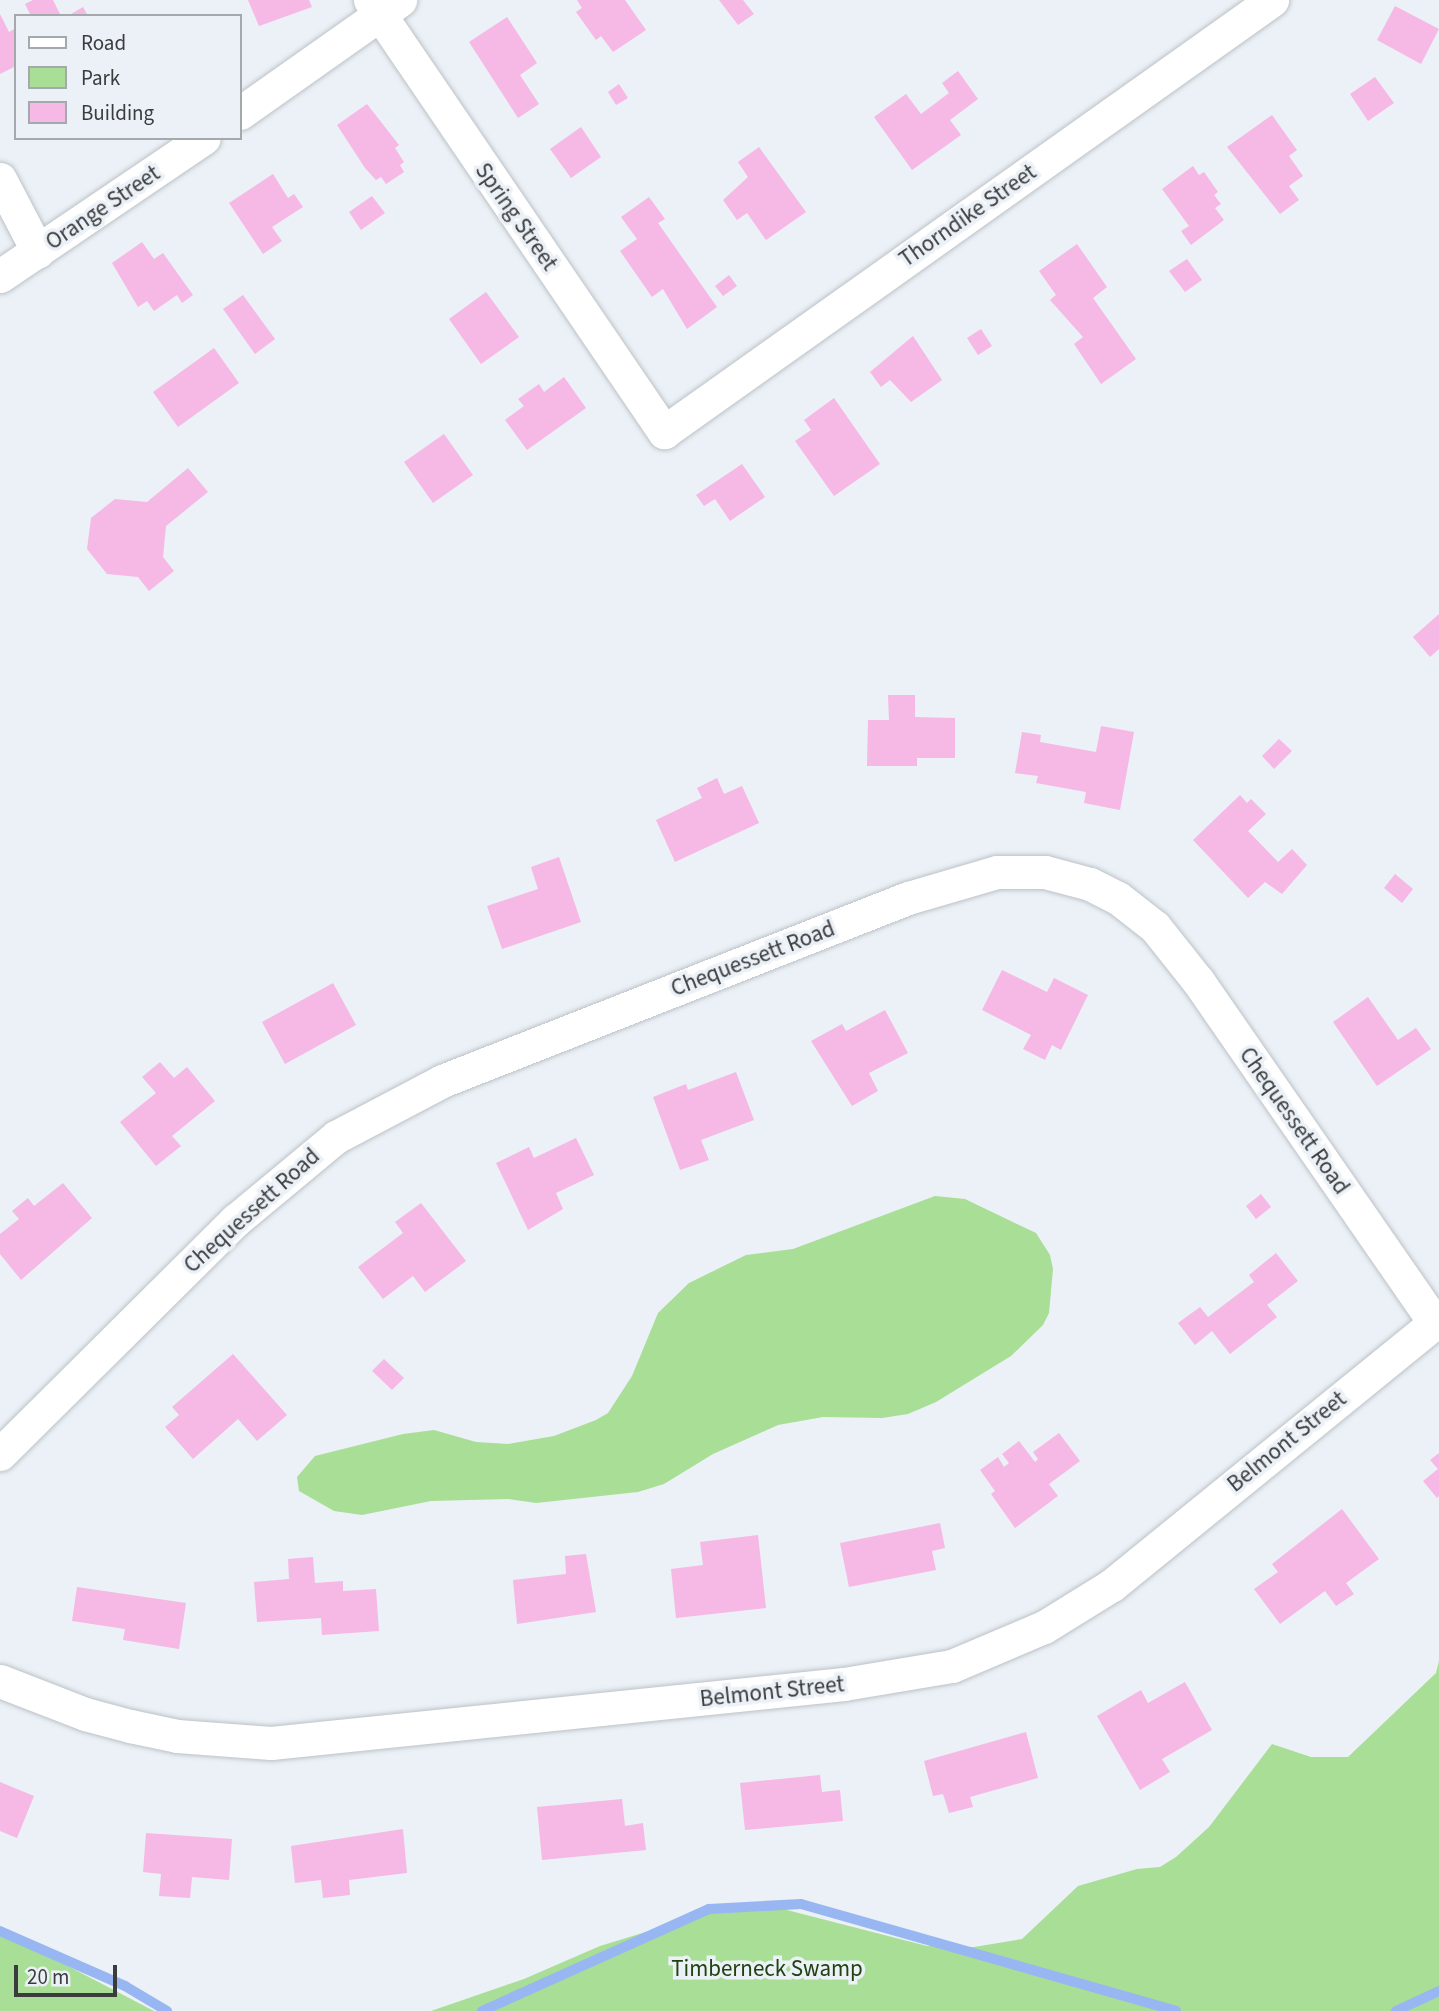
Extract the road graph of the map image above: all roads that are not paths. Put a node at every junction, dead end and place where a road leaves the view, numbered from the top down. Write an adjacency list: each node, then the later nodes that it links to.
1 (1272, 0): 8 (street, Thorndike Street)
2 (383, 5): 3 (street); 8 (street, Spring Street)
3 (242, 111)
4 (201, 140): 6 (street, Orange Street)
5 (0, 178): 6 (street)
6 (38, 252): 7 (street, Orange Street)
7 (0, 276)
8 (664, 432)
9 (1437, 1321): 10 (street, Chequessett Road); 11 (street, Belmont Street)
10 (0, 1454)
11 (0, 1681)

